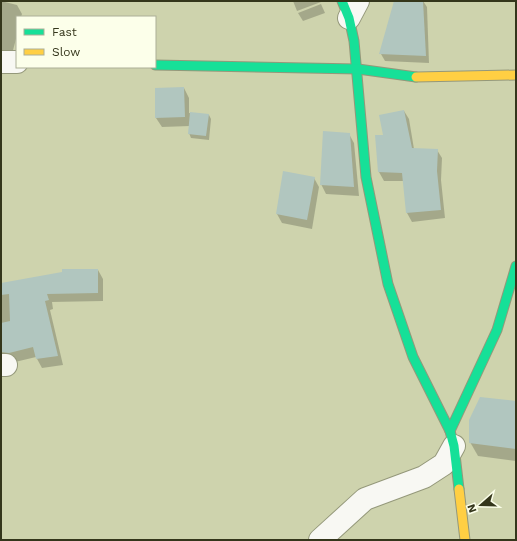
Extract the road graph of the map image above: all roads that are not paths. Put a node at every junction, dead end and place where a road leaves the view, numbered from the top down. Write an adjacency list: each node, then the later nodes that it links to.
1 (349, 7): 5 (street)
2 (1, 62): 3 (street)
3 (16, 62)
4 (156, 65): 5 (street)
5 (358, 69): 6 (street); 8 (street)
6 (516, 75)
7 (516, 266): 8 (street)
8 (452, 438): 9 (street); 10 (street)
9 (320, 540)
10 (465, 540)

